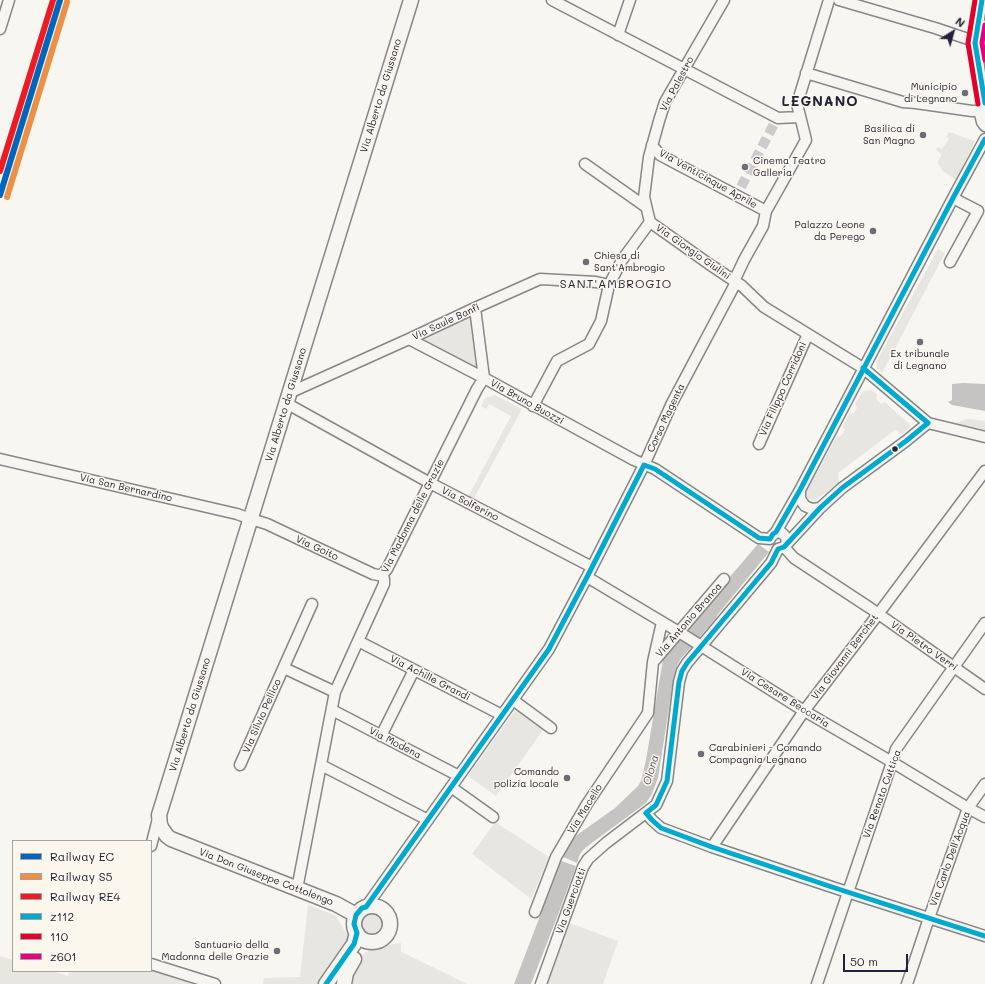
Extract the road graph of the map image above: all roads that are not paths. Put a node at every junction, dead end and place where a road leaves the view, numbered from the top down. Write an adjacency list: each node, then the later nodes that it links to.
1 (9, 0): 10 (street)
2 (411, 0): 34 (street, Via Alberto da Giussano)
3 (552, 0): 11 (street)
4 (630, 0): 11 (street)
5 (724, 0): 14 (street, Via Palestro)
6 (829, 0): 15 (street)
7 (839, 0): 12 (street)
8 (982, 0): 9 (street)
9 (980, 14): 12 (street); 13 (street)
10 (0, 29)
11 (618, 35): 14 (street)
12 (975, 43): 16 (street)
13 (985, 53)
14 (684, 69): 17 (street); 20 (street, Via Palestro)
15 (807, 70): 16 (street); 17 (street)
16 (984, 106): 18 (street)
17 (800, 117): 24 (street, Corso Magenta)
18 (985, 126)
19 (985, 139): 22 (street)
20 (652, 145): 23 (street, Via Palestro); 24 (street, Via Venticinque Aprile)
21 (585, 164): 23 (street)
22 (953, 198): 26 (street); 32 (street)
23 (646, 208): 25 (street, Via Palestro)
24 (766, 211): 27 (street, Corso Magenta)
25 (650, 222): 27 (street, Via Giorgio Giulini); 28 (street)
26 (950, 262)
27 (735, 281): 30 (street, Via Filippo Corridoni); 40 (street, Corso Magenta)
28 (609, 285): 29 (street, Via Saule Banfi); 35 (street)
29 (475, 308): 31 (street, Via Saule Banfi); 33 (street)
30 (808, 334): 32 (street, Via Filippo Corridoni); 38 (street, Via Filippo Corridoni)
31 (409, 340): 33 (street, Via Bruno Buozzi); 34 (street, Via Saule Banfi)
32 (863, 368): 36 (street, Via Filippo Corridoni); 43 (street)
33 (484, 378): 35 (street, Via Bruno Buozzi); 42 (street, Via Madonna delle Grazie)
34 (288, 398): 42 (street, Via Solferino); 45 (street, Via Alberto da Giussano)
35 (533, 406): 40 (street, Via Bruno Buozzi)
36 (928, 423): 37 (street); 44 (street, Via Guerciotti)
37 (985, 437)
38 (759, 444)
39 (0, 459): 45 (street, Via San Bernardino)
40 (644, 465): 46 (street, Via Bruno Buozzi); 48 (street, Corso Magenta)
41 (985, 471): 53 (street, Via Giovanni Berchet)
42 (430, 483): 48 (street, Via Solferino); 49 (street, Via Madonna delle Grazie)
43 (800, 490): 44 (street); 46 (street)
44 (820, 508): 47 (street, Via Guerciotti)
45 (252, 518): 49 (street, Via Goito); 79 (street, Via Alberto da Giussano)
46 (773, 536): 47 (street); 47 (street)
47 (783, 547): 53 (street, Via Pietro Verri); 58 (street, Via Guerciotti)
48 (592, 567): 50 (street, Corso Magenta)
49 (382, 575): 57 (street, Via Madonna delle Grazie)
50 (587, 577): 54 (street, Via Cesare Beccaria); 65 (street, Corso Magenta)
51 (724, 579): 56 (street, Via Antonio Branca)
52 (312, 604): 60 (street, Via Silvio Pellico)
53 (878, 614): 61 (street, Via Pietro Verri); 67 (street, Via Giovanni Berchet)
54 (662, 622): 56 (street, Via Cesare Beccaria); 59 (street, Via Antonio Branca)
55 (985, 624): 61 (street, Via Renato Cuttica)
56 (680, 633): 58 (street, Via Cesare Beccaria); 59 (street, Via Antonio Branca)
57 (358, 641): 62 (street, Via Achille Grandi); 64 (street, Via Madonna delle Grazie)
58 (700, 645): 67 (street, Via Cesare Beccaria); 80 (street, Via Guerciotti)
59 (653, 662): 68 (street, Via Antonio Branca)
60 (284, 668): 64 (street, Via Silvio Pellico); 73 (street, Via Silvio Pellico)
61 (954, 668): 63 (street, Via Pietro Verri); 72 (street, Via Renato Cuttica)
62 (414, 670): 69 (street, Via Achille Grandi); 71 (street)
63 (985, 689)
64 (335, 692): 66 (street, Via Madonna delle Grazie)
65 (513, 700): 69 (street, Corso Magenta); 70 (street)
66 (332, 710): 71 (street, Via Modena); 74 (street, Via Madonna delle Grazie)
67 (804, 711): 72 (street, Via Cesare Beccaria); 86 (street, Via Giovanni Berchet)
68 (648, 713): 91 (street, Via Macello)
69 (502, 715): 75 (street, Corso Magenta)
70 (551, 728)
71 (381, 736): 75 (street, Via Modena)
72 (892, 762): 78 (street, Via Cesare Beccaria); 89 (street, Via Renato Cuttica)
73 (240, 765)
74 (321, 765): 83 (street); 88 (street, Via Madonna delle Grazie)
75 (459, 776): 77 (street, Corso Magenta)
76 (985, 784): 78 (street, Via Carlo Dell'Acqua)
77 (451, 787): 81 (street); 83 (street, Corso Magenta)
78 (968, 808): 82 (street, Via Cesare Beccaria); 92 (street, Via Carlo Dell'Acqua)
79 (160, 810): 84 (street, Via Alberto da Giussano); 85 (street, Via Alberto da Giussano)
80 (646, 813): 86 (street); 100 (street, Via Guerciotti)
81 (493, 817)
82 (985, 817)
83 (428, 820): 90 (street, Corso Magenta)
84 (175, 841): 87 (street); 88 (street, Via Don Giuseppe Cottolengo)
85 (152, 842)
86 (712, 847): 89 (street)
87 (152, 849)
88 (297, 889): 90 (street, Via Don Giuseppe Cottolengo)
89 (848, 892): 92 (street); 101 (street, Via Renato Cuttica)
90 (361, 911): 93 (street); 95 (street)
91 (535, 912)
92 (929, 918): 94 (street); 102 (street, Via Carlo Dell'Acqua)
93 (356, 933): 95 (street); 98 (street)
94 (985, 936)
95 (372, 942): 99 (street)
96 (152, 964): 97 (street)
97 (215, 984)
98 (326, 984)
99 (344, 984)
100 (541, 984)
101 (817, 984)
102 (907, 984)

